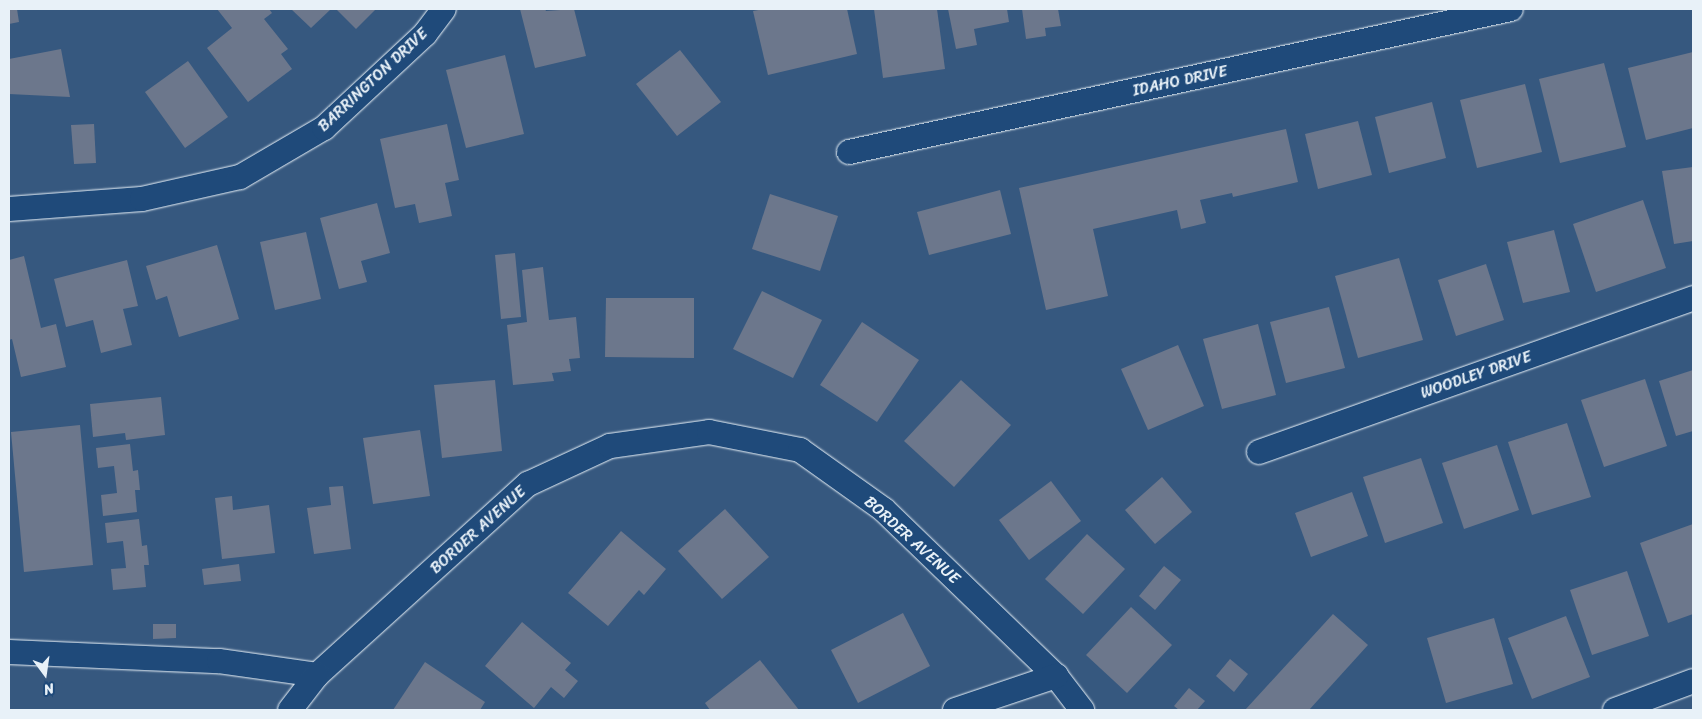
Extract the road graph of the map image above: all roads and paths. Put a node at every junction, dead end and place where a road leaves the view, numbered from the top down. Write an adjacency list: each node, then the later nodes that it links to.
1 (444, 9): 4 (street, BARRINGTON DRIVE)
2 (1511, 9): 3 (street, IDAHO DRIVE)
3 (849, 152)
4 (10, 207)
5 (1693, 298): 6 (street, WOODLEY DRIVE)
6 (1259, 452)
7 (9, 652): 8 (street)
8 (318, 675): 9 (street, BORDER AVENUE); 11 (street, BORDER AVENUE)
9 (1056, 676): 12 (street); 13 (street, BORDER AVENUE)
10 (1693, 681): 14 (street)
11 (290, 710)
12 (955, 710)
13 (1082, 710)
14 (1615, 710)

